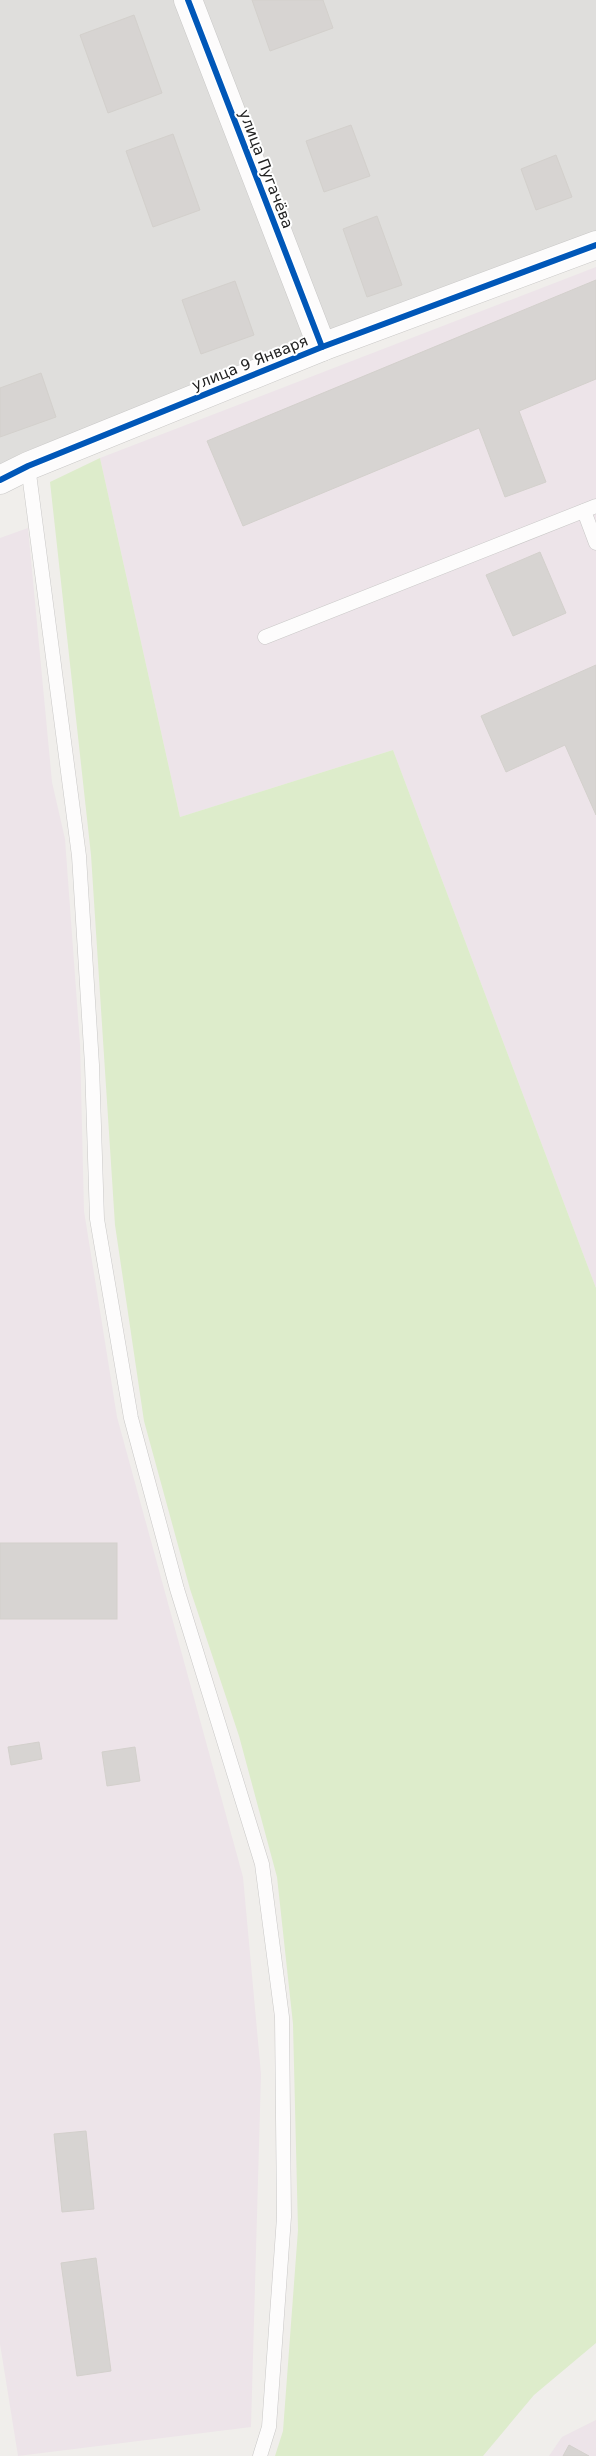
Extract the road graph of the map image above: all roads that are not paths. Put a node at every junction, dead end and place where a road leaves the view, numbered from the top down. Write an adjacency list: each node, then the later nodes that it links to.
1 (188, 0): 3 (street, улица Пугачёва)
2 (596, 245): 3 (street, улица 9 Января)
3 (322, 347): 4 (street, улица 9 Января)
4 (28, 466): 5 (street, улица 9 Января); 9 (lane)
5 (0, 480)
6 (590, 508): 7 (lane); 8 (lane)
7 (596, 543)
8 (264, 636)
9 (260, 2456)

